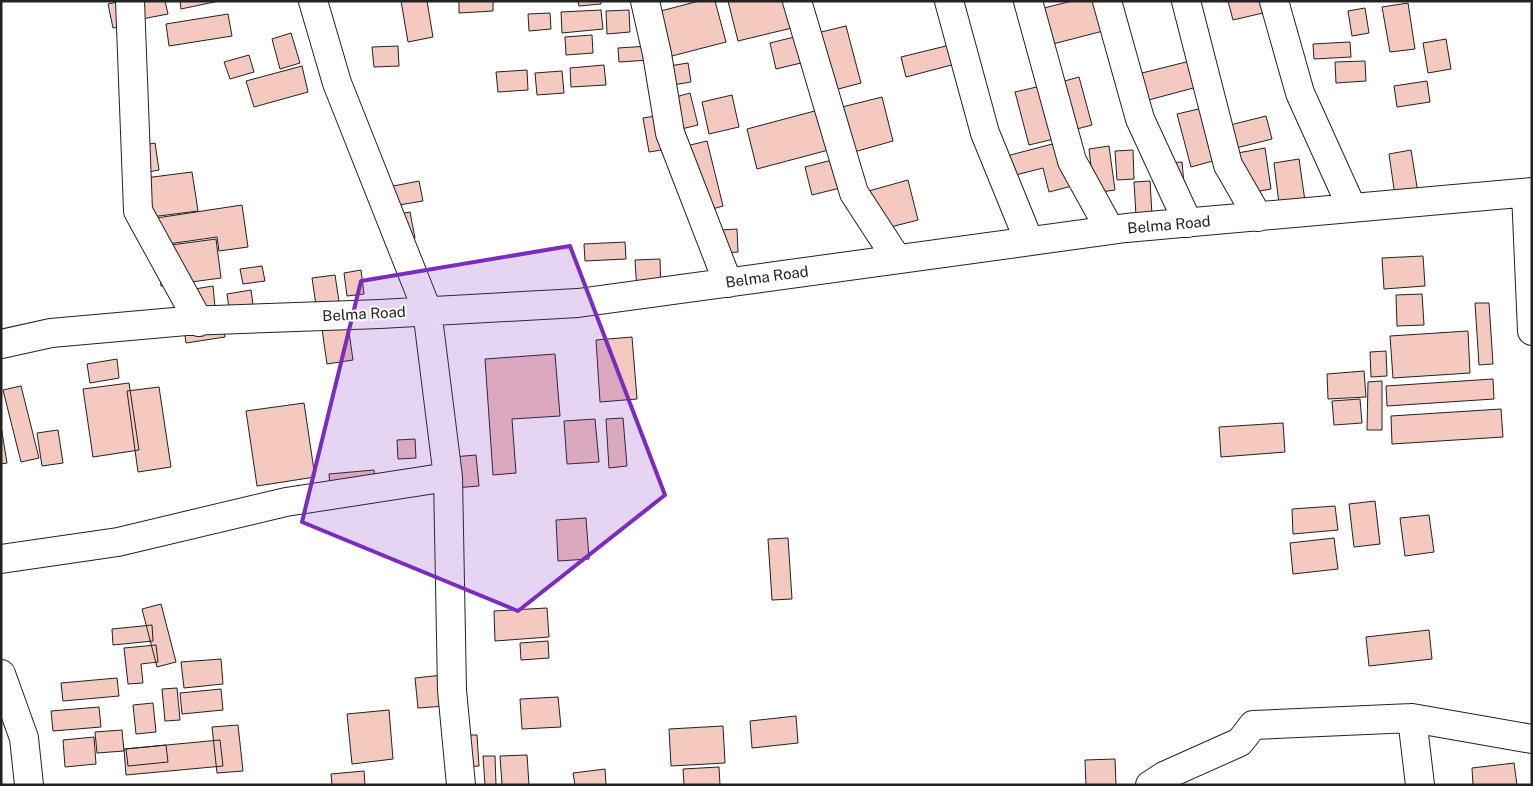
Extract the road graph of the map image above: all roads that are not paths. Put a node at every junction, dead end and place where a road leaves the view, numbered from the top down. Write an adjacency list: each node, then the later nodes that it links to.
1 (130, 1): 19 (street)
2 (313, 1): 18 (street)
3 (645, 1): 17 (street)
4 (797, 1): 16 (street)
5 (949, 1): 15 (street)
6 (1028, 1): 14 (street)
7 (1107, 1): 13 (street)
8 (1186, 1): 12 (street)
9 (1274, 1): 11 (street)
10 (1529, 193): 11 (street, Belma Road); 20 (street)
11 (1352, 208): 12 (street, Belma Road)
12 (1258, 217): 13 (street, Belma Road)
13 (1188, 223): 14 (street, Belma Road)
14 (1110, 230): 15 (street, Belma Road)
15 (1029, 241): 16 (street, Belma Road)
16 (897, 259): 17 (street, Belma Road)
17 (728, 283): 18 (street, Belma Road)
18 (427, 310): 19 (street, Belma Road); 22 (street)
19 (199, 322): 21 (street, Belma Road)
20 (1532, 331)
21 (1, 344)
22 (448, 477): 23 (street); 28 (street)
23 (1, 559)
24 (1, 674): 27 (street)
25 (1412, 718): 26 (street); 29 (street); 30 (street)
26 (1532, 739)
27 (29, 785)
28 (461, 785)
29 (1150, 785)
30 (1420, 785)

